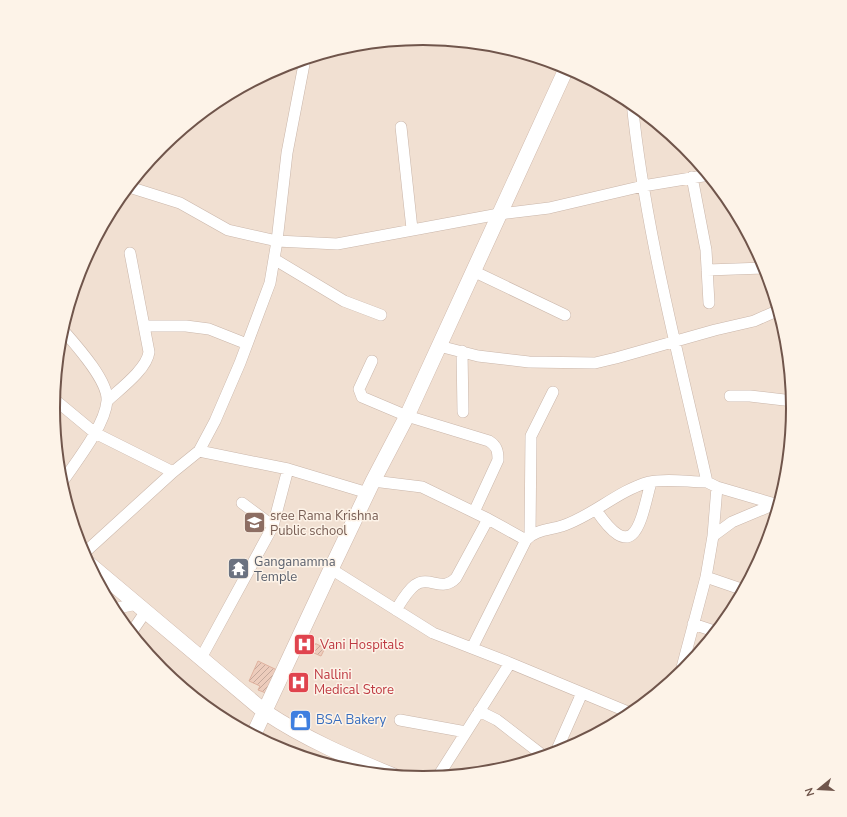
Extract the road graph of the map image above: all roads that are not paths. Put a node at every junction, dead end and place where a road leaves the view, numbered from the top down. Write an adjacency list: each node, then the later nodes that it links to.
1 (304, 65): 11 (street)
2 (564, 73): 9 (street)
3 (633, 112): 7 (street)
4 (401, 127): 10 (street)
5 (703, 176): 6 (street)
6 (692, 178): 7 (street); 15 (street)
7 (643, 186): 9 (street); 23 (street)
8 (134, 189): 11 (street)
9 (499, 214): 10 (street); 16 (street)
10 (412, 230): 11 (street)
11 (277, 241): 13 (street)
12 (130, 254): 21 (street)
13 (274, 259): 19 (street); 24 (street)
14 (759, 268): 15 (street)
15 (707, 270): 17 (street)
16 (473, 271): 20 (street); 25 (street)
17 (709, 303)
18 (774, 312): 23 (street)
19 (381, 315)
20 (565, 315)
21 (144, 326): 24 (street); 31 (street)
22 (67, 336): 31 (street)
23 (675, 341): 26 (street); 41 (street)
24 (247, 344): 36 (street)
25 (438, 346): 26 (street); 34 (street)
26 (462, 351): 33 (street)
27 (372, 361): 34 (street)
28 (553, 392): 52 (street)
29 (730, 396): 30 (street)
30 (787, 400)
31 (107, 401): 35 (street)
32 (60, 404): 35 (street)
33 (463, 412)
34 (407, 416): 42 (street); 48 (street)
35 (95, 433): 38 (street); 39 (street)
36 (199, 451): 37 (street); 38 (street)
37 (288, 470): 42 (street); 50 (street)
38 (173, 472): 53 (street)
39 (66, 476)
40 (651, 482): 41 (street); 47 (street); 47 (street)
41 (707, 482): 43 (street)
42 (370, 487): 48 (street); 54 (street)
43 (717, 487): 45 (street); 51 (street)
44 (242, 502): 50 (street)
45 (775, 502)
46 (774, 505): 51 (street)
47 (596, 510): 52 (street)
48 (474, 512): 49 (street)
49 (488, 519): 52 (street); 60 (street)
50 (273, 526): 65 (street)
51 (713, 536): 56 (street)
52 (528, 538): 64 (street)
53 (88, 549)
54 (331, 569): 60 (street); 70 (street)
55 (99, 572): 58 (street)
56 (706, 577): 57 (street); 61 (street)
57 (739, 588)
58 (142, 608): 59 (street); 62 (street); 65 (street)
59 (120, 609)
60 (396, 610): 64 (street)
61 (693, 624): 63 (street); 66 (street)
62 (133, 627)
63 (712, 630)
64 (472, 648): 67 (street)
65 (201, 658): 70 (street)
66 (685, 661)
67 (510, 663): 68 (street); 71 (street)
68 (582, 693): 69 (street); 75 (street)
69 (625, 711)
70 (265, 712): 73 (street); 77 (street)
71 (479, 712): 74 (street); 76 (street)
72 (400, 720): 74 (street)
73 (256, 731)
74 (466, 732): 78 (street)
75 (559, 746)
76 (540, 753)
77 (377, 769)
78 (441, 771)

